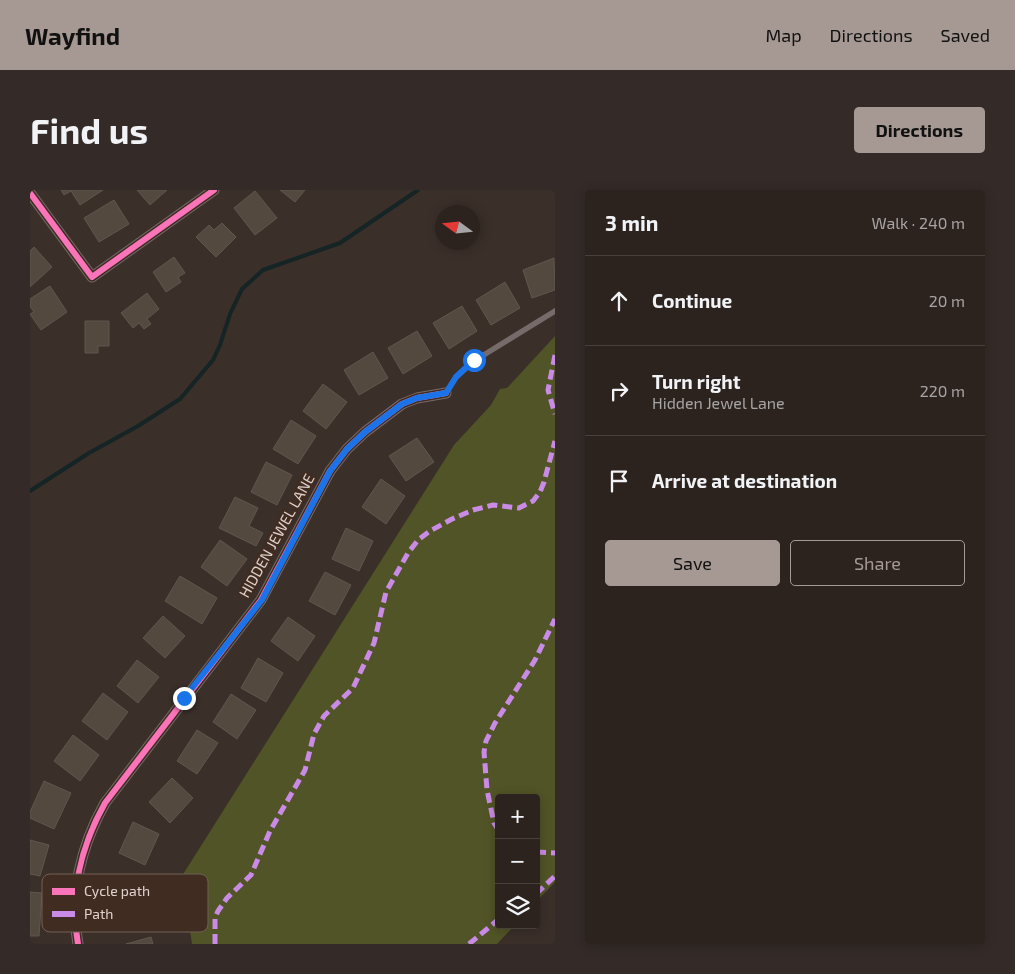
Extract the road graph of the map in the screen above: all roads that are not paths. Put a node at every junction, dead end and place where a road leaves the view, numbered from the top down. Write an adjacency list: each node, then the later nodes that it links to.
1 (214, 190): 2 (street)
2 (30, 193)
3 (555, 311): 4 (lane)
4 (446, 393): 5 (street, HIDDEN JEWEL LANE)
5 (79, 874)

